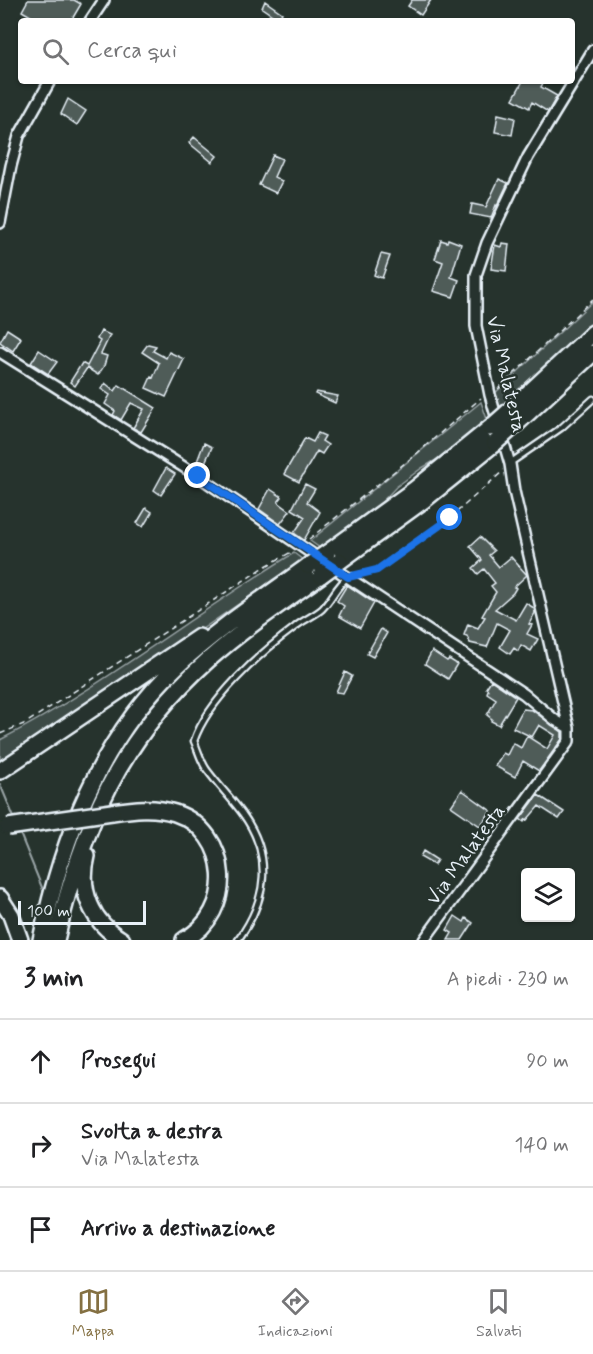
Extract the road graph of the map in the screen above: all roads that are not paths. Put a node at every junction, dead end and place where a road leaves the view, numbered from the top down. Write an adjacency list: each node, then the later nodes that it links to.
1 (104, 0): 2 (street)
2 (92, 18)
3 (593, 50): 4 (street, Via Malatesta)
4 (575, 81)
5 (48, 84): 7 (street)
6 (573, 84): 13 (street, Via Malatesta)
7 (0, 223)
8 (593, 333): 12 (highway)
9 (0, 352): 15 (street)
10 (593, 353): 12 (highway)
11 (593, 399): 13 (lane)
12 (510, 420): 14 (highway, bridge)
13 (510, 464): 18 (street, Via Malatesta)
14 (314, 571): 16 (highway); 17 (highway)
15 (348, 577): 18 (street); 27 (lane)
16 (256, 604): 19 (highway); 23 (highway)
17 (147, 726): 24 (highway); 25 (highway)
18 (569, 728): 28 (street, Via Malatesta)
19 (3, 769)
20 (4, 828): 26 (highway, bridge)
21 (0, 898): 22 (highway)
22 (21, 940)
23 (41, 940)
24 (56, 940)
25 (122, 940)
26 (184, 940)
27 (238, 940)
28 (424, 940)

